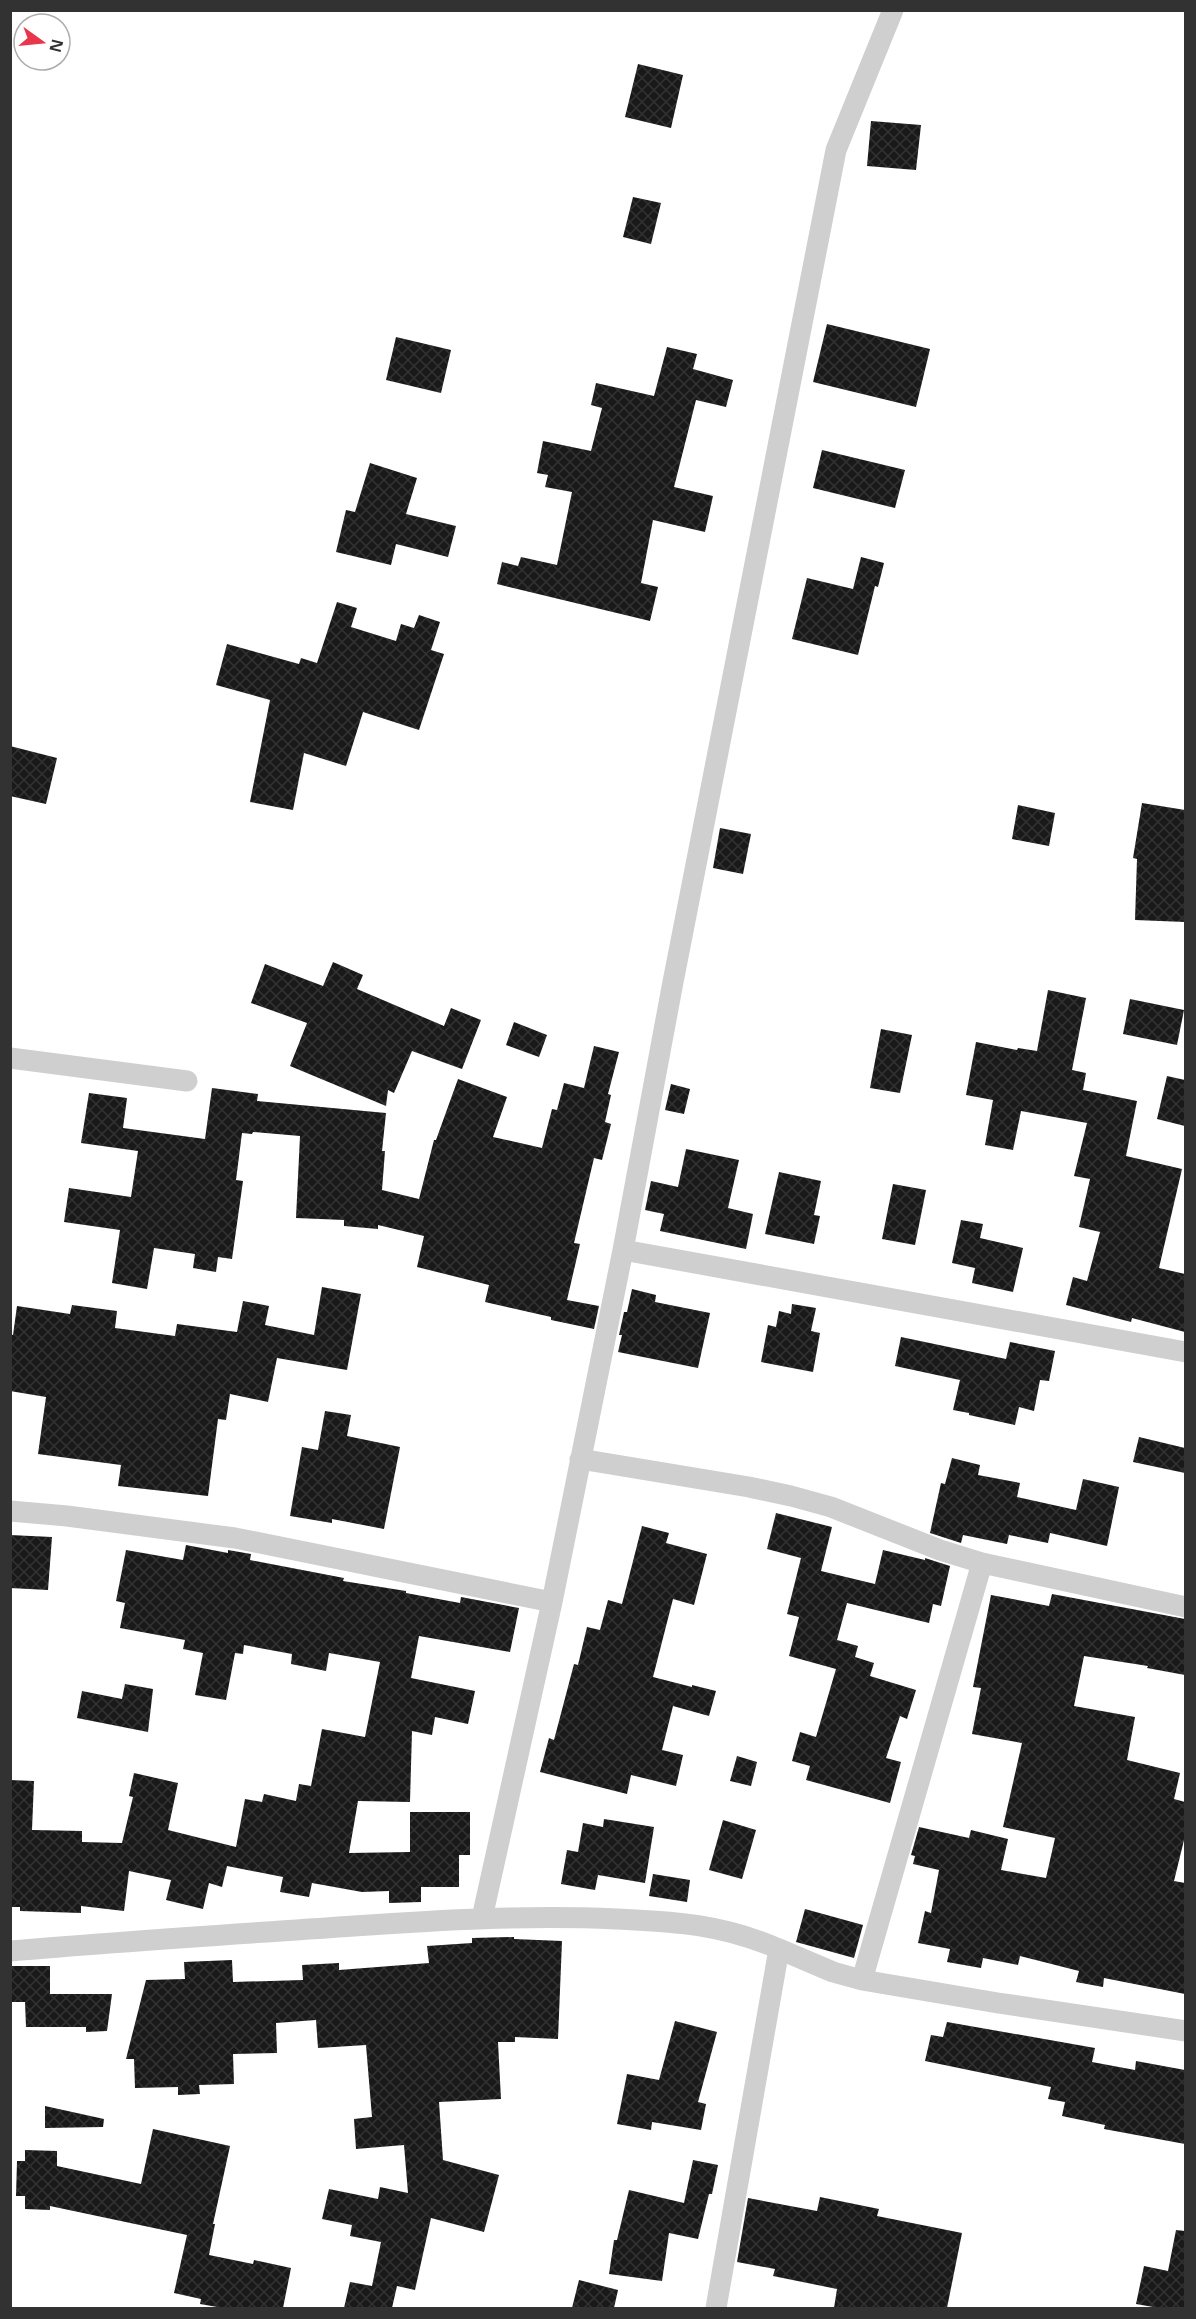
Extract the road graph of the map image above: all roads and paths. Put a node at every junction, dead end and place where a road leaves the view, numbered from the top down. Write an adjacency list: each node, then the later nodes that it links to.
1 (893, 10): 4 (street)
2 (10, 1058): 3 (street)
3 (187, 1081)
4 (623, 1250): 5 (street); 6 (street)
5 (1185, 1352)
6 (580, 1459): 8 (street); 9 (street)
7 (10, 1511): 9 (street)
8 (982, 1563): 10 (street); 14 (street)
9 (552, 1602): 11 (street)
10 (1185, 1607)
11 (483, 1918): 12 (street); 13 (street)
12 (779, 1948): 14 (street); 16 (street)
13 (10, 1951)
14 (862, 1980): 15 (street)
15 (1185, 2031)
16 (716, 2308)

